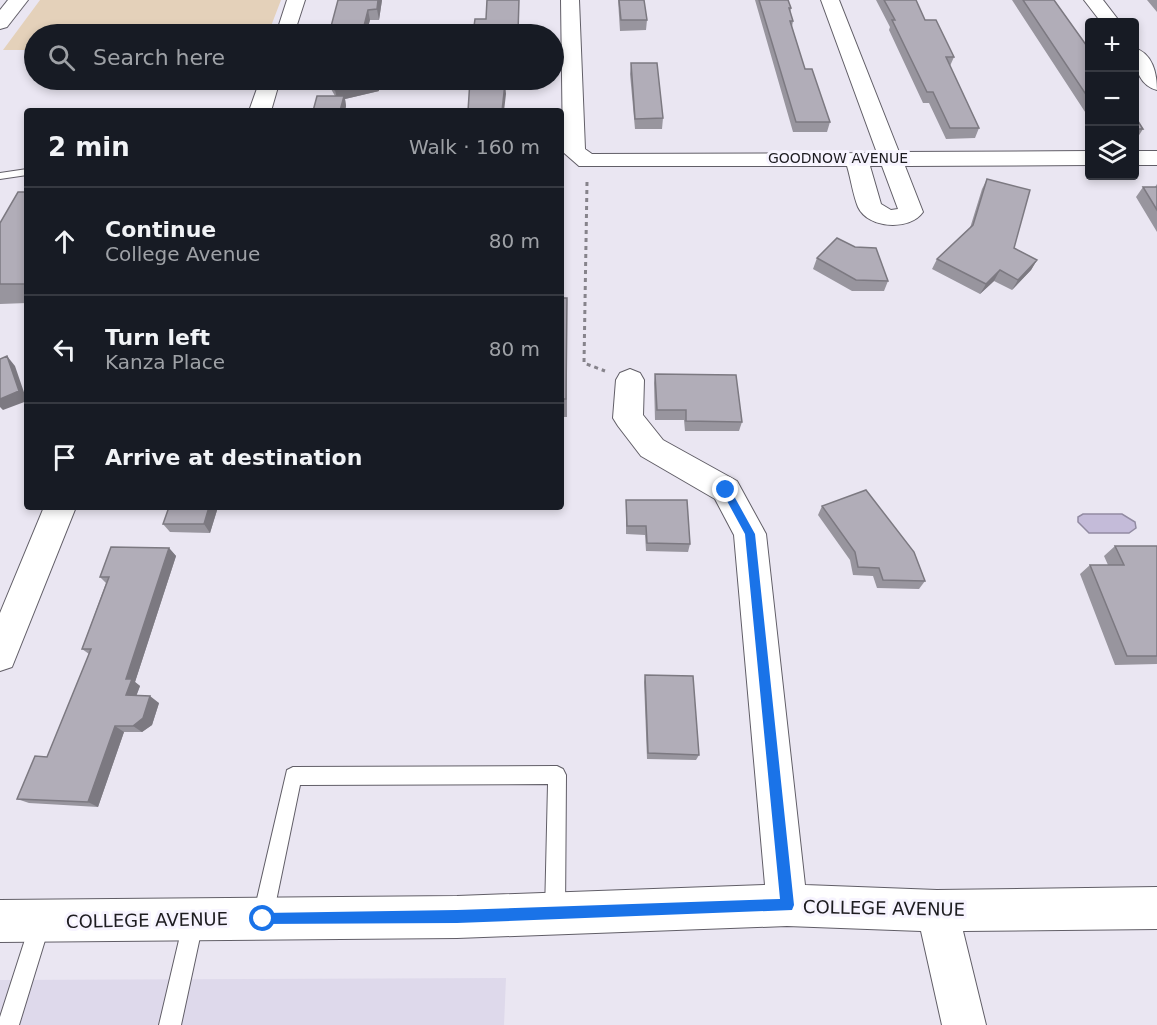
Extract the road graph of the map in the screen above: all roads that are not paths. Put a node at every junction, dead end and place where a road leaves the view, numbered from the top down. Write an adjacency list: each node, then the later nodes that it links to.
1 (18, 0): 7 (street)
2 (296, 0): 8 (street)
3 (570, 0): 15 (street, GOODNOW AVENUE)
4 (830, 0): 16 (street)
5 (1093, 0): 6 (street)
6 (1107, 18)
7 (0, 23)
8 (288, 24)
9 (1139, 46): 10 (street)
10 (1157, 47)
11 (1139, 61): 12 (street)
12 (1157, 84)
13 (267, 90): 14 (street)
14 (261, 108)
15 (856, 158): 16 (street, GOODNOW AVENUE); 16 (street)
16 (892, 158): 17 (street, GOODNOW AVENUE)
17 (1085, 158)
18 (1139, 158): 19 (street)
19 (1157, 158)
20 (24, 175): 21 (lane)
21 (0, 176)
22 (630, 380): 25 (street)
23 (59, 510): 24 (street)
24 (0, 655)
25 (787, 905): 27 (street, COLLEGE AVENUE); 28 (street, COLLEGE AVENUE)
26 (1157, 908): 27 (street, COLLEGE AVENUE)
27 (937, 911): 35 (street)
28 (555, 914): 29 (street, COLLEGE AVENUE); 29 (lane)
29 (263, 919): 30 (street, COLLEGE AVENUE)
30 (194, 920): 32 (street, COLLEGE AVENUE); 34 (lane)
31 (0, 921): 32 (street, COLLEGE AVENUE)
32 (40, 921): 33 (lane)
33 (8, 1025)
34 (170, 1025)
35 (964, 1025)

